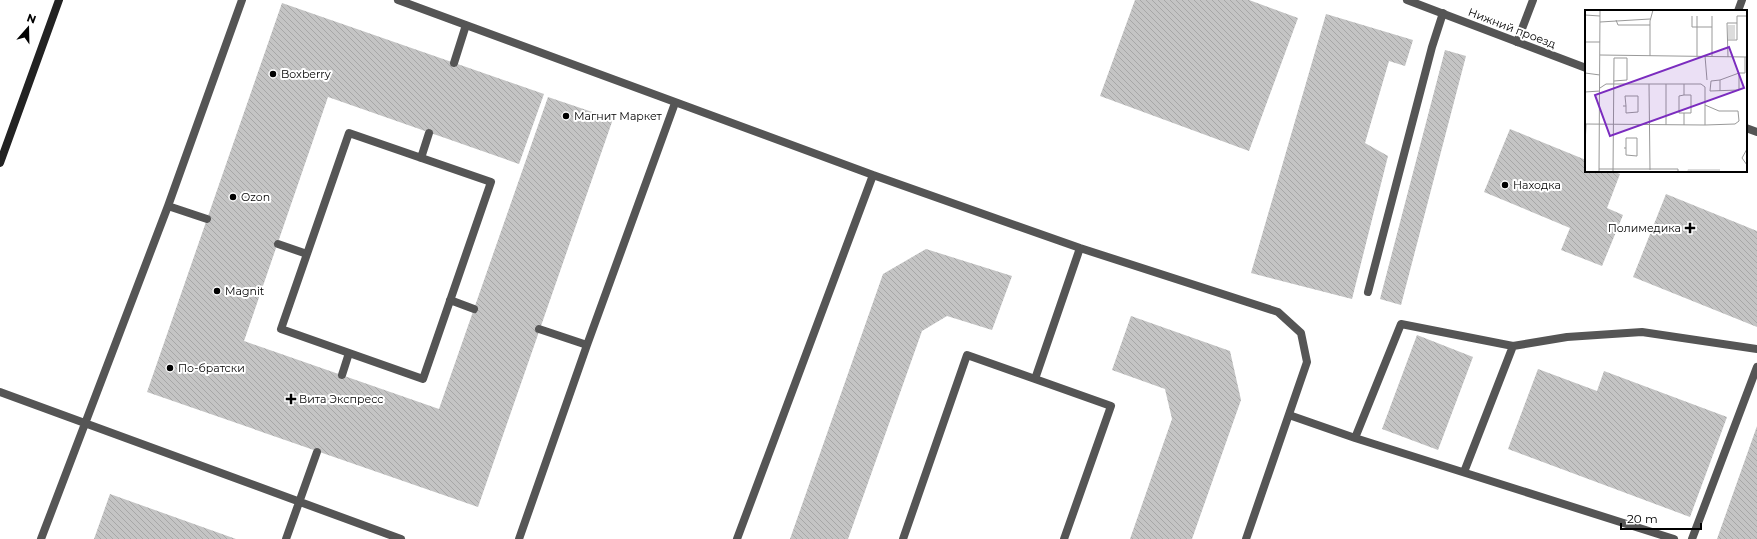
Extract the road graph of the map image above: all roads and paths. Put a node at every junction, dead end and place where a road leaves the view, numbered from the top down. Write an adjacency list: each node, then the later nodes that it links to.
1 (59, 0): 18 (main road)
2 (242, 0): 20 (street)
3 (398, 0): 9 (street)
4 (1407, 0): 8 (street, Нижний проезд)
5 (1533, 0): 10 (street)
6 (1742, 0): 7 (street)
7 (1738, 10)
8 (1443, 13): 10 (street, Нижний проезд); 25 (street)
9 (466, 25): 11 (street); 13 (street)
10 (1517, 42): 12 (street, Нижний проезд)
11 (454, 63)
12 (1585, 68)
13 (675, 103): 19 (street); 29 (street)
14 (1747, 128): 15 (street)
15 (1757, 132)
16 (429, 133): 17 (street)
17 (421, 158): 24 (street); 26 (street)
18 (0, 163)
19 (873, 175): 23 (street); 47 (street)
20 (168, 206): 21 (street); 38 (street)
21 (207, 219)
22 (278, 244): 24 (street)
23 (1080, 248): 35 (street); 37 (street)
24 (307, 254): 32 (street)
25 (1368, 292)
26 (450, 300): 27 (street); 32 (street)
27 (474, 308)
28 (539, 329): 29 (street)
29 (587, 345): 46 (street)
30 (1513, 346): 31 (street); 39 (street); 41 (street)
31 (1757, 349)
32 (349, 353): 34 (street)
33 (1757, 368): 52 (street)
34 (342, 375)
35 (1035, 379): 48 (street); 49 (street)
36 (0, 392): 38 (street)
37 (1289, 415): 39 (street); 50 (street)
38 (84, 423): 42 (street); 43 (street)
39 (1355, 438): 41 (street)
40 (318, 452): 42 (street)
41 (1464, 472): 51 (street)
42 (299, 502): 44 (street); 45 (street)
43 (41, 539)
44 (286, 539)
45 (401, 539)
46 (519, 539)
47 (737, 539)
48 (903, 539)
49 (1064, 539)
50 (1246, 539)
51 (1674, 539)
52 (1692, 539)

